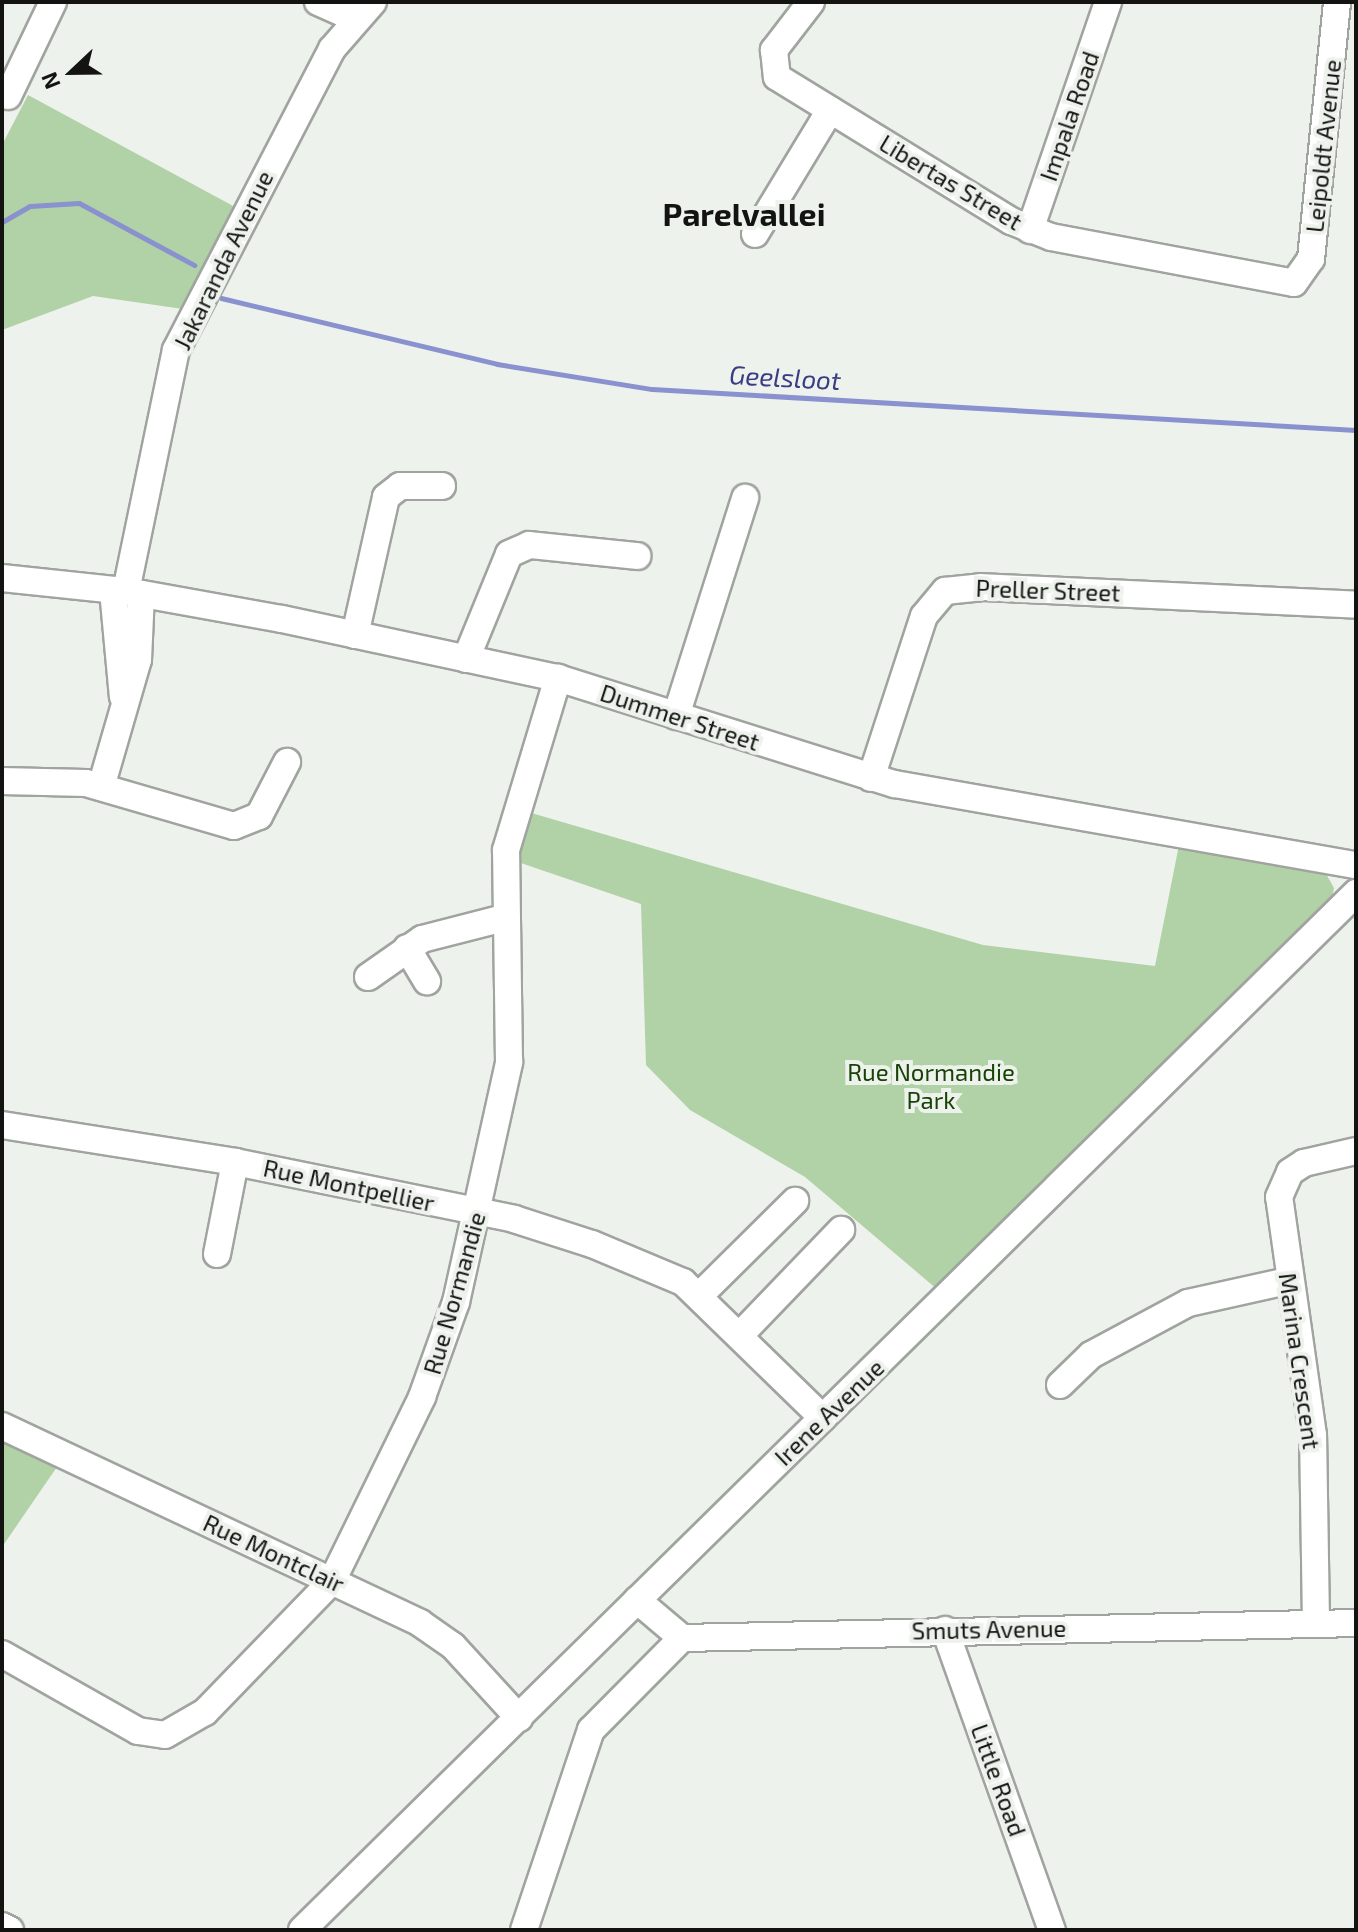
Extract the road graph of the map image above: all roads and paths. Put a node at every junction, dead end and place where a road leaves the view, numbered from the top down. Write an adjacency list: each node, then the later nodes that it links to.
1 (53, 2): 7 (street)
2 (318, 2): 6 (street)
3 (811, 2): 8 (street, Libertas Street)
4 (1108, 2): 9 (street, Impala Road)
5 (1337, 2): 11 (street, Leipoldt Avenue)
6 (363, 10): 16 (street, Jakaranda Avenue)
7 (8, 96)
8 (830, 110): 9 (street, Libertas Street); 10 (street)
9 (1030, 230): 11 (street, Libertas Street)
10 (755, 234)
11 (1294, 283)
12 (442, 486): 18 (street)
13 (745, 498): 21 (street)
14 (637, 556): 19 (street)
15 (2, 578): 16 (street, Dummer Street)
16 (127, 591): 18 (street, Dummer Street); 25 (street, Jakaranda Avenue)
17 (1356, 605): 23 (street, Preller Street)
18 (355, 635): 19 (street, Dummer Street)
19 (466, 659): 20 (street, Dummer Street)
20 (558, 678): 21 (street, Dummer Street); 28 (street, Rue Normandie)
21 (676, 716): 23 (street, Dummer Street)
22 (287, 762): 25 (street)
23 (871, 778): 26 (street, Dummer Street)
24 (2, 781): 25 (street)
25 (101, 787)
26 (1356, 865)
27 (1356, 893): 43 (street, Irene Avenue)
28 (504, 918): 29 (street); 36 (street, Rue Normandie)
29 (407, 948): 30 (street); 31 (street)
30 (368, 977)
31 (427, 981)
32 (2, 1125): 34 (street, Rue Montpellier)
33 (1356, 1151): 39 (street, Marina Crescent)
34 (235, 1162): 36 (street, Rue Montpellier); 38 (street)
35 (795, 1201): 40 (street)
36 (477, 1212): 40 (street, Rue Montpellier); 45 (street, Rue Normandie)
37 (841, 1230): 41 (street)
38 (217, 1254)
39 (1287, 1281): 42 (street); 47 (street, Marina Crescent)
40 (700, 1295): 41 (street, Rue Montpellier)
41 (740, 1335): 43 (street, Rue Montpellier)
42 (1060, 1385)
43 (823, 1418): 46 (street, Irene Avenue)
44 (2, 1426): 45 (street, Rue Montclair)
45 (332, 1581): 51 (street, Rue Normandie); 52 (street, Rue Montclair)
46 (637, 1600): 50 (street); 52 (street, Irene Avenue)
47 (1316, 1623): 48 (street, Smuts Avenue); 49 (street, Smuts Avenue)
48 (1356, 1623)
49 (945, 1630): 50 (street, Smuts Avenue); 57 (street, Little Road)
50 (682, 1638): 56 (street)
51 (2, 1654)
52 (519, 1718): 55 (street, Irene Avenue)
53 (2, 1926): 54 (street)
54 (10, 1930)
55 (302, 1930)
56 (524, 1930)
57 (1052, 1930)

